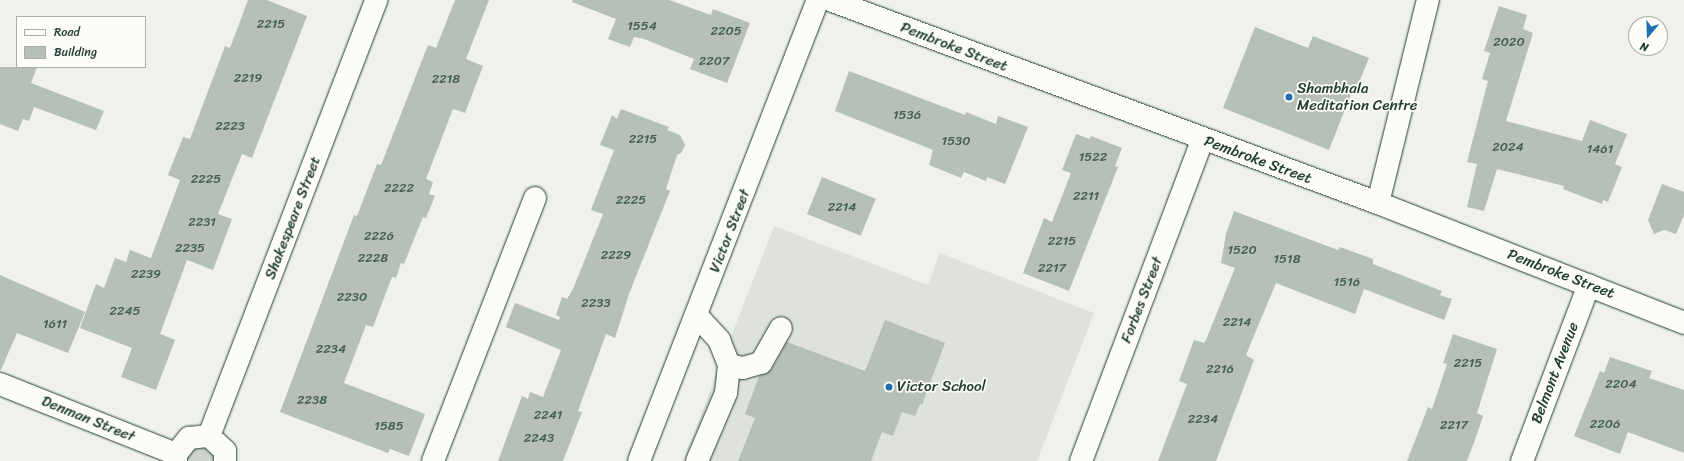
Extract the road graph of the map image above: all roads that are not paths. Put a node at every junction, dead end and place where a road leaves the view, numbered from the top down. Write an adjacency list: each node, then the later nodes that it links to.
1 (376, 0): 14 (street, Shakespeare Street)
2 (818, 0): 9 (street, Victor Street)
3 (830, 0): 5 (street, Pembroke Street)
4 (1428, 0): 7 (street)
5 (1202, 140): 7 (street, Pembroke Street); 20 (street, Forbes Street)
6 (535, 198): 17 (street)
7 (1378, 203): 8 (street, Pembroke Street)
8 (1589, 285): 10 (street, Pembroke Street); 21 (street, Belmont Avenue)
9 (697, 316): 12 (street); 18 (street, Victor Street)
10 (1684, 323)
11 (781, 328): 12 (street)
12 (728, 365): 19 (street)
13 (0, 384): 15 (street, Denman Street)
14 (209, 436): 15 (street); 16 (street)
15 (176, 458)
16 (225, 461)
17 (433, 461)
18 (639, 461)
19 (698, 461)
20 (1081, 461)
21 (1522, 461)

